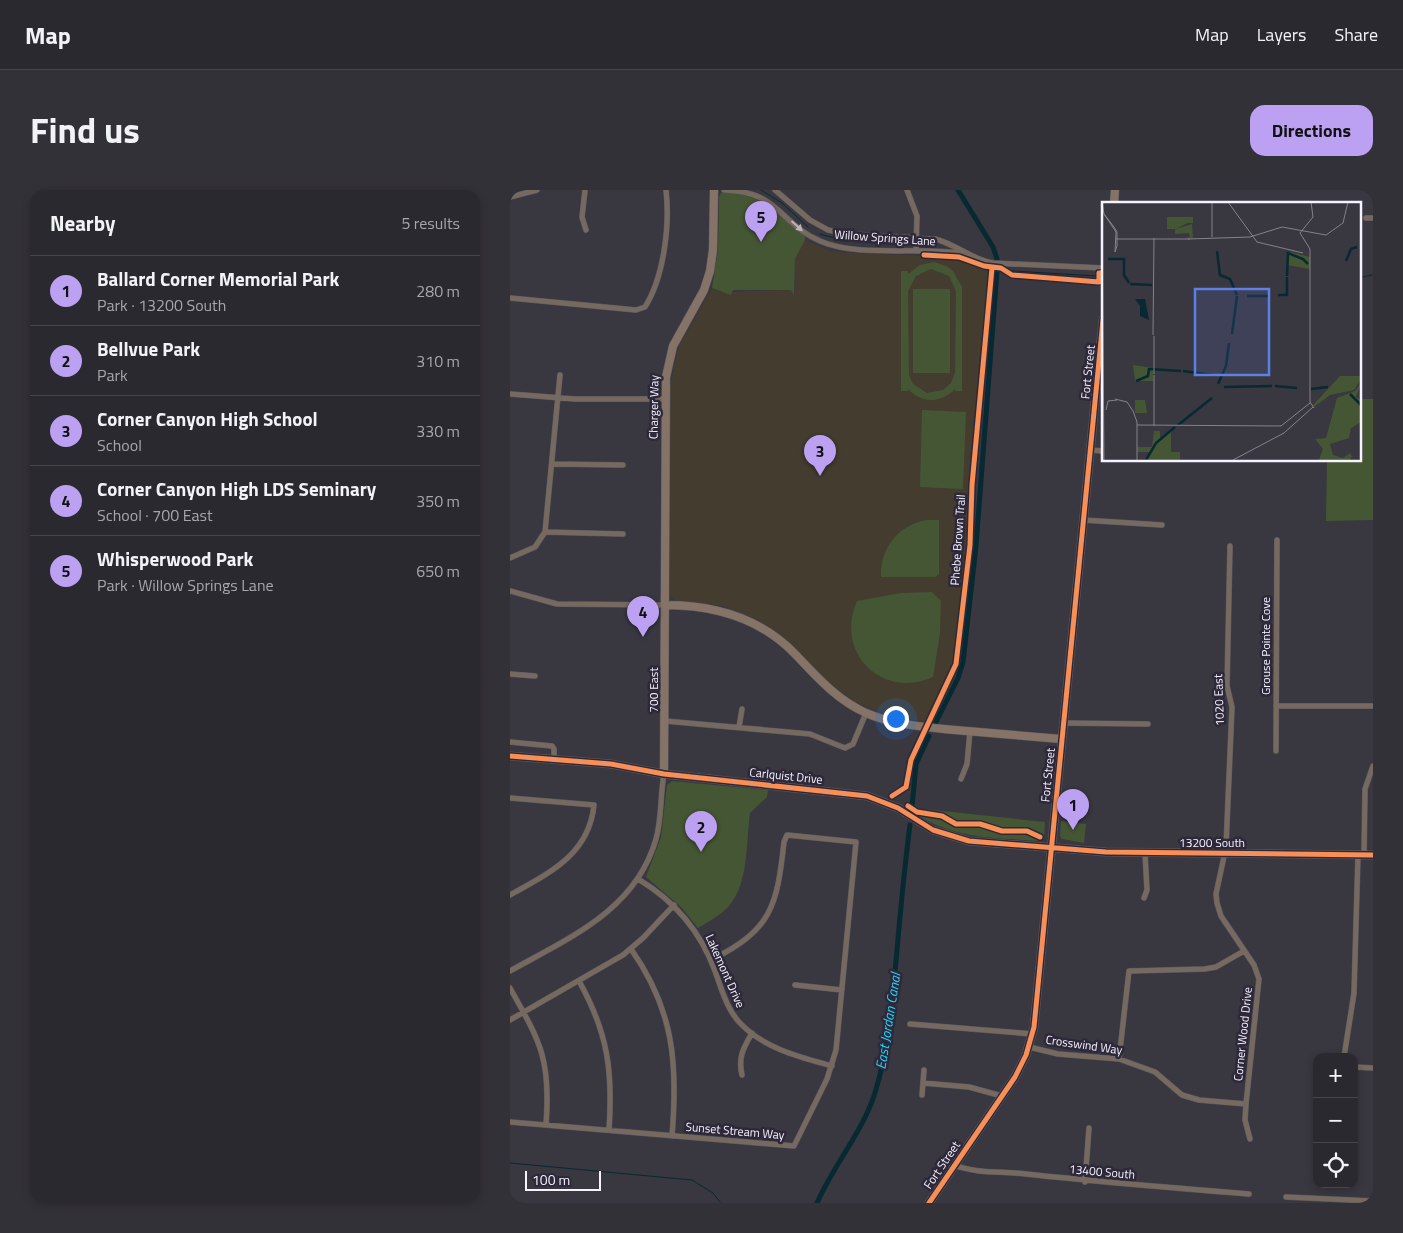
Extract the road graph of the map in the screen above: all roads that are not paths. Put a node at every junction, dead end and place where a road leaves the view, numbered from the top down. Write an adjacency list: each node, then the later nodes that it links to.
1 (511, 190): 9 (street)
2 (537, 190): 9 (street)
3 (585, 190): 12 (street)
4 (666, 190): 17 (street)
5 (714, 190): 22 (street, Charger Way)
6 (724, 190): 14 (street, Willow Springs Lane, one-way to 14)
7 (775, 190): 13 (street, Willow Springs Lane)
8 (908, 190): 13 (street)
9 (510, 197)
10 (1366, 218): 11 (street)
11 (1373, 218)
12 (586, 230)
13 (918, 237): 14 (street); 15 (street, Willow Springs Lane)
14 (916, 251): 15 (street, Willow Springs Lane)
15 (970, 255): 16 (street, Willow Springs Lane)
16 (1102, 268)
17 (510, 298)
18 (1102, 330): 23 (street, Fort Street)
19 (560, 375): 21 (street)
20 (510, 394): 21 (street)
21 (558, 398): 22 (street); 25 (street)
22 (665, 399): 35 (street, Charger Way)
23 (1090, 450): 24 (street); 27 (street, Fort Street)
24 (1102, 451)
25 (552, 464): 26 (street); 29 (street)
26 (623, 465)
27 (1083, 520): 28 (street); 43 (street, Fort Street)
28 (1162, 525)
29 (545, 532): 30 (street); 33 (street)
30 (622, 534)
31 (1276, 540): 38 (street, Grouse Pointe Cove)
32 (1230, 546): 58 (street, 1020 East)
33 (510, 558)
34 (510, 591): 35 (street)
35 (665, 605): 41 (street); 42 (street, 700 East)
36 (510, 674): 37 (street)
37 (535, 676)
38 (1276, 706): 39 (street); 49 (street, Grouse Pointe Cove)
39 (1373, 706)
40 (742, 710): 45 (street)
41 (866, 713): 45 (street); 46 (street)
42 (665, 721): 45 (street); 53 (street, 700 East)
43 (1063, 724): 44 (street); 47 (street, Fort Street)
44 (1148, 724)
45 (739, 727)
46 (970, 731): 47 (street); 54 (street)
47 (1061, 739): 56 (street, Fort Street)
48 (510, 742): 51 (street)
49 (1276, 751)
50 (510, 756): 51 (street, Carlquist Drive)
51 (554, 759): 53 (street, Carlquist Drive)
52 (1373, 766): 59 (street)
53 (664, 774): 56 (street, Carlquist Drive); 61 (street)
54 (962, 778)
55 (510, 798): 62 (street)
56 (1050, 848): 57 (street, 13200 South); 78 (street, Fort Street)
57 (1145, 853): 58 (street, 13200 South); 63 (street)
58 (1224, 854): 59 (street, 13200 South); 66 (street, Corner Wood Drive)
59 (1361, 855): 60 (street, 13200 South); 80 (street)
60 (1373, 855)
61 (638, 879): 64 (street, Lakemont Drive); 68 (street)
62 (510, 896)
63 (1144, 898)
64 (674, 905): 65 (street); 67 (street, Lakemont Drive)
65 (630, 949): 70 (street); 95 (street)
66 (1244, 951): 81 (street); 90 (street, Corner Wood Drive)
67 (711, 960): 73 (street, Sunset Stream Way); 77 (street, Lakemont Drive)
68 (510, 972): 69 (street)
69 (510, 978)
70 (579, 981): 74 (street); 94 (street)
71 (795, 985): 73 (street)
72 (510, 988): 74 (street)
73 (842, 990): 82 (street, Sunset Stream Way)
74 (524, 1012): 75 (street); 92 (street)
75 (510, 1020)
76 (910, 1024): 78 (street)
77 (752, 1033): 82 (street, Lakemont Drive); 86 (street)
78 (1033, 1034): 79 (street, Fort Street)
79 (1029, 1047): 81 (street, Crosswind Way); 89 (street, Fort Street)
80 (1345, 1053)
81 (1119, 1059): 90 (street, Crosswind Way)
82 (832, 1066): 95 (street, Sunset Stream Way)
83 (1358, 1067): 84 (street)
84 (1373, 1068)
85 (924, 1070): 87 (street)
86 (742, 1075)
87 (923, 1083): 88 (street); 89 (street)
88 (922, 1094)
89 (1002, 1096): 97 (street, Fort Street)
90 (1246, 1104): 96 (street, Corner Wood Drive)
91 (510, 1122): 92 (street, Sunset Stream Way)
92 (546, 1125): 94 (street, Sunset Stream Way)
93 (1089, 1128): 98 (street)
94 (609, 1130): 95 (street, Sunset Stream Way)
95 (672, 1136)
96 (1250, 1139)
97 (954, 1165): 98 (street, 13400 South); 103 (street, Fort Street)
98 (1085, 1182): 99 (street, 13400 South)
99 (1249, 1194)
100 (1286, 1197): 101 (street)
101 (1308, 1201): 102 (street)
102 (1371, 1201)
103 (928, 1203)

